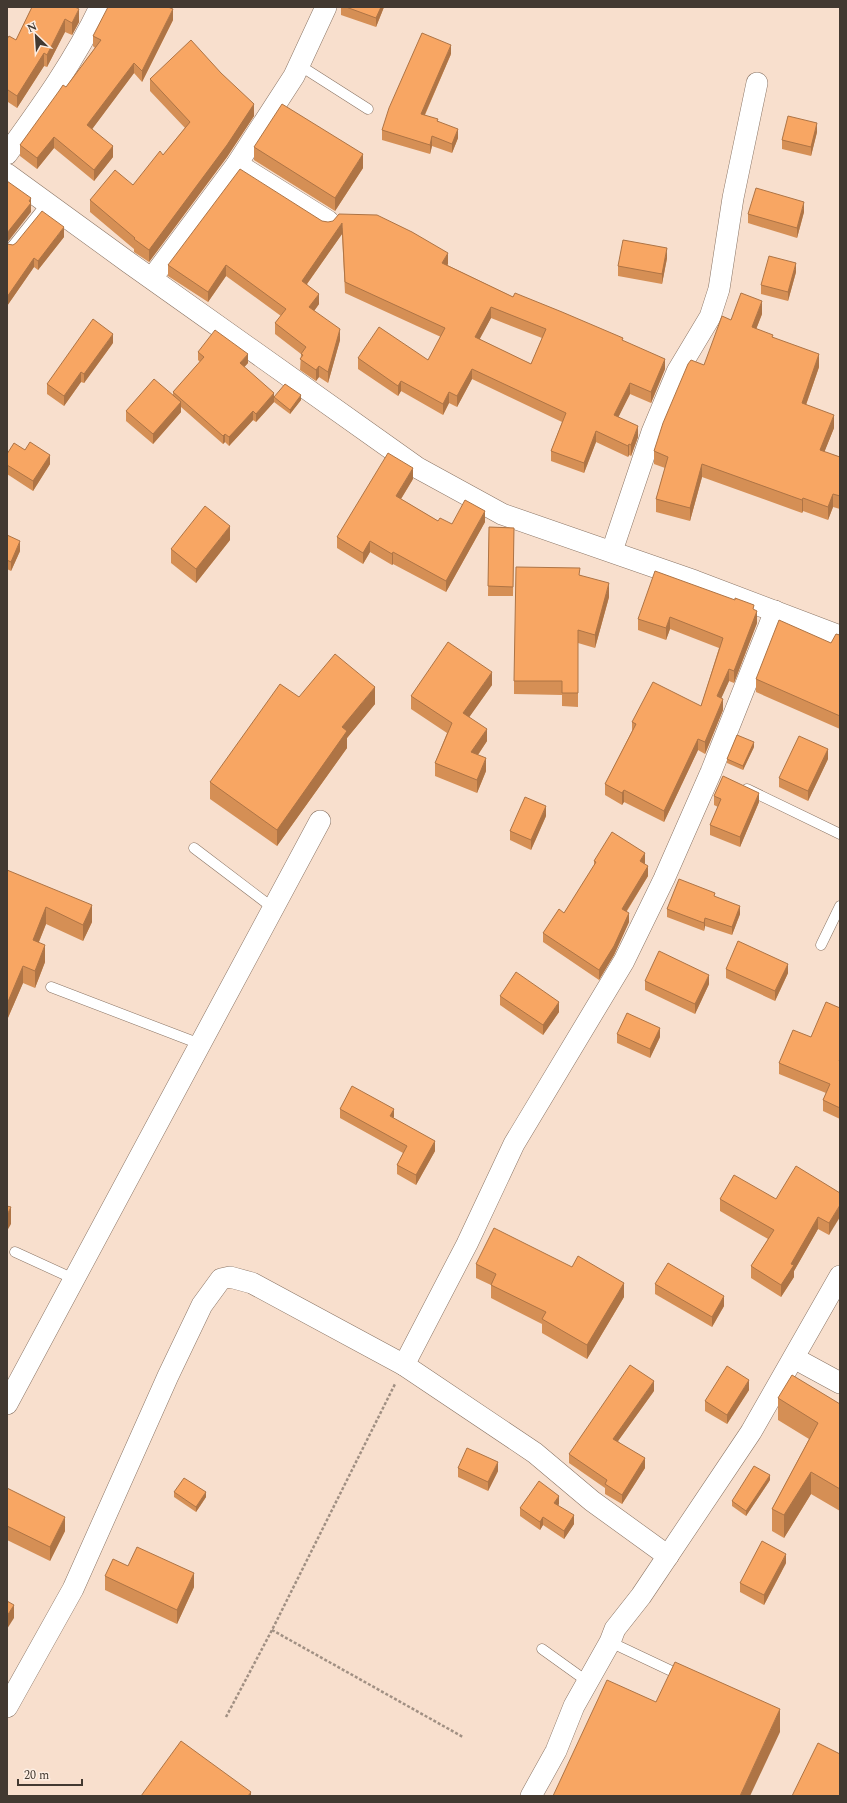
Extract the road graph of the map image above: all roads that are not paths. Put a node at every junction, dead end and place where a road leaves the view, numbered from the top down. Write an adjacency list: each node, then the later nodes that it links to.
1 (100, 7): 6 (street)
2 (326, 7): 3 (street)
3 (299, 65): 5 (lane); 7 (street)
4 (757, 82): 13 (street)
5 (368, 109)
6 (7, 154)
7 (237, 164): 10 (street); 12 (street)
8 (7, 174): 9 (street)
9 (47, 203): 11 (lane); 12 (street)
10 (328, 220)
11 (11, 248)
12 (152, 278): 13 (street)
13 (612, 551): 14 (street)
14 (775, 612): 15 (street); 29 (street)
15 (840, 636)
16 (740, 786): 18 (lane)
17 (320, 821): 21 (street)
18 (840, 834)
19 (194, 848): 21 (lane)
20 (840, 906): 22 (lane)
21 (273, 908): 24 (street)
22 (821, 945)
23 (51, 987): 24 (lane)
24 (200, 1044): 27 (street)
25 (15, 1252): 27 (lane)
26 (840, 1276): 28 (street)
27 (74, 1279): 31 (street)
28 (794, 1358): 30 (street); 32 (street)
29 (404, 1365): 32 (street); 37 (street)
30 (840, 1383)
31 (7, 1404)
32 (668, 1556): 33 (street)
33 (610, 1642): 35 (street); 36 (lane)
34 (542, 1649): 35 (lane)
35 (588, 1682): 38 (street)
36 (694, 1682)
37 (7, 1707)
38 (531, 1796)

